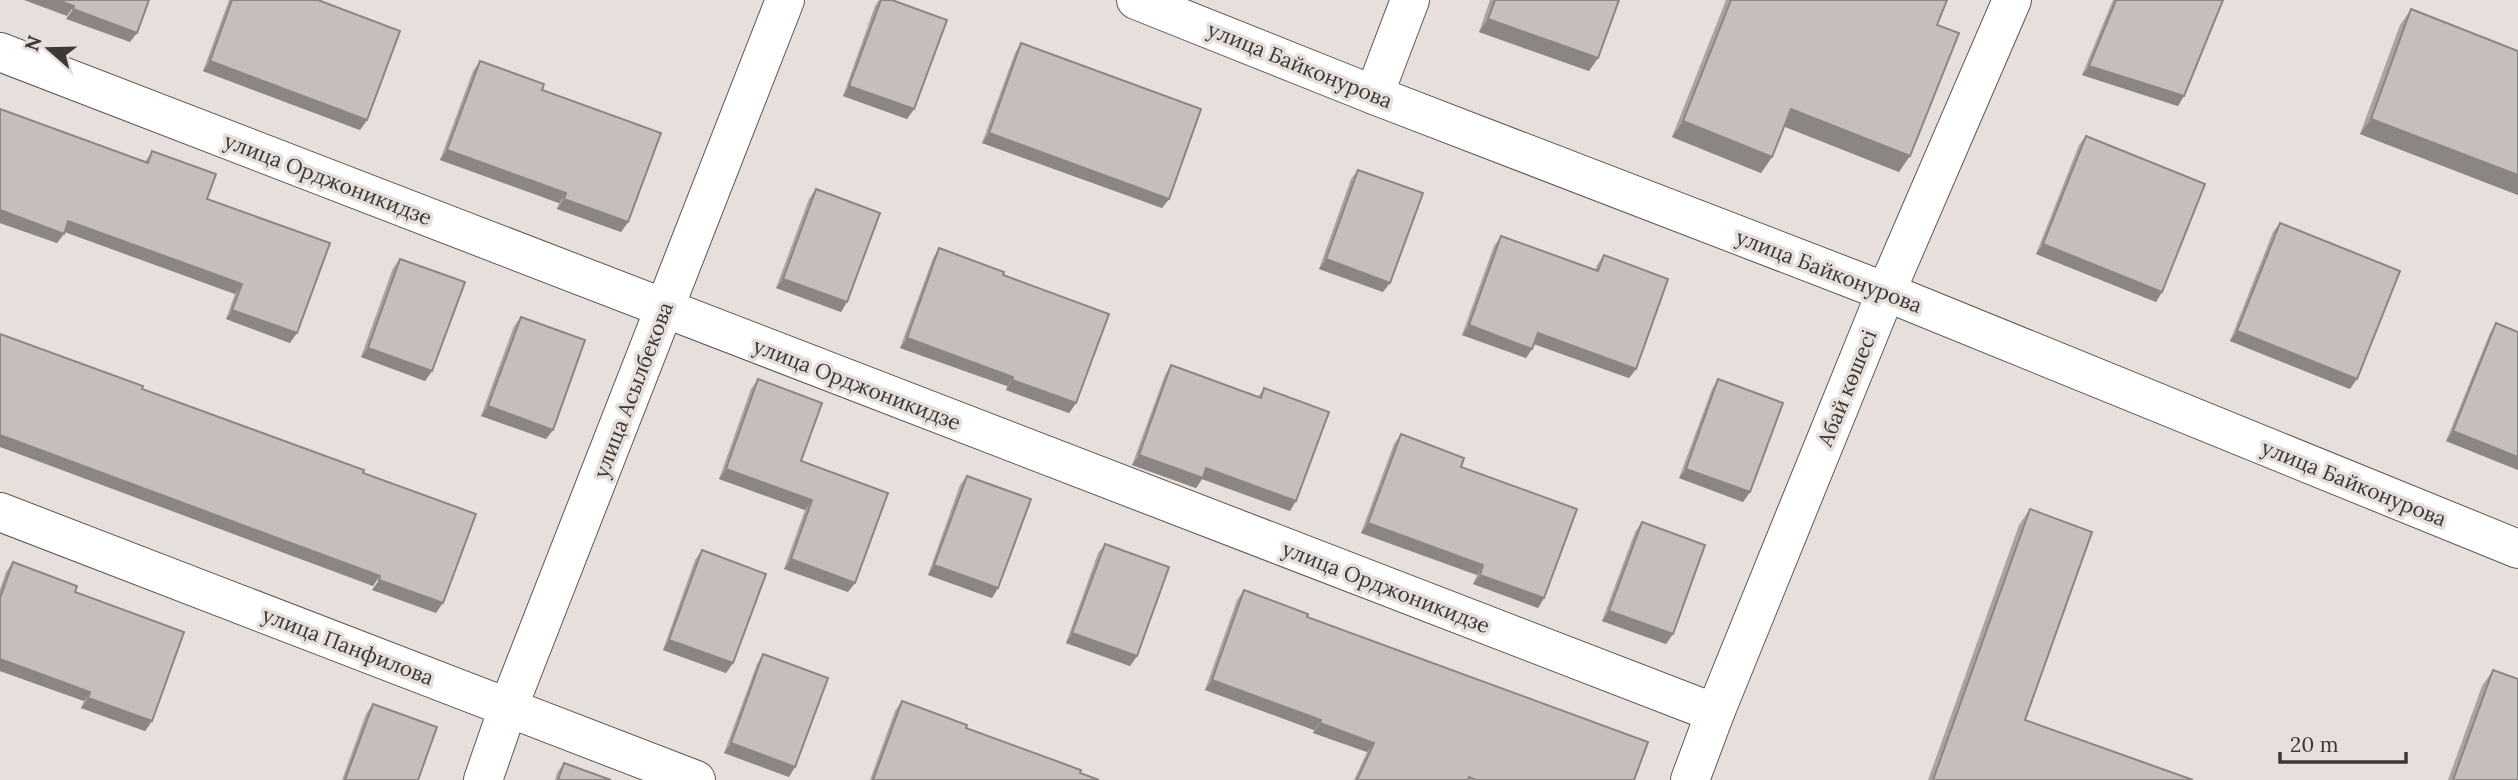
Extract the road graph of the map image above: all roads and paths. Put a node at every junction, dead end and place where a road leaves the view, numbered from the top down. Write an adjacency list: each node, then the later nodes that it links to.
1 (785, 0): 8 (street, улица Асылбекова)
2 (1136, 0): 6 (street, улица Байконурова)
3 (1410, 0): 6 (street)
4 (2012, 0): 7 (street, Абай көшесі)
5 (0, 52): 8 (street, улица Орджоникидзе)
6 (1374, 95): 7 (street, улица Байконурова)
7 (1886, 292): 10 (street, улица Байконурова); 12 (street, Абай көшесі)
8 (665, 310): 11 (street, улица Асылбекова); 12 (street, улица Орджоникидзе)
9 (0, 512): 11 (street, улица Панфилова)
10 (2518, 549)
11 (508, 708): 13 (street, улица Асылбекова); 14 (street, улица Панфилова)
12 (1715, 713): 15 (street, Абай көшесі)
13 (483, 780)
14 (696, 780)
15 (1690, 780)

